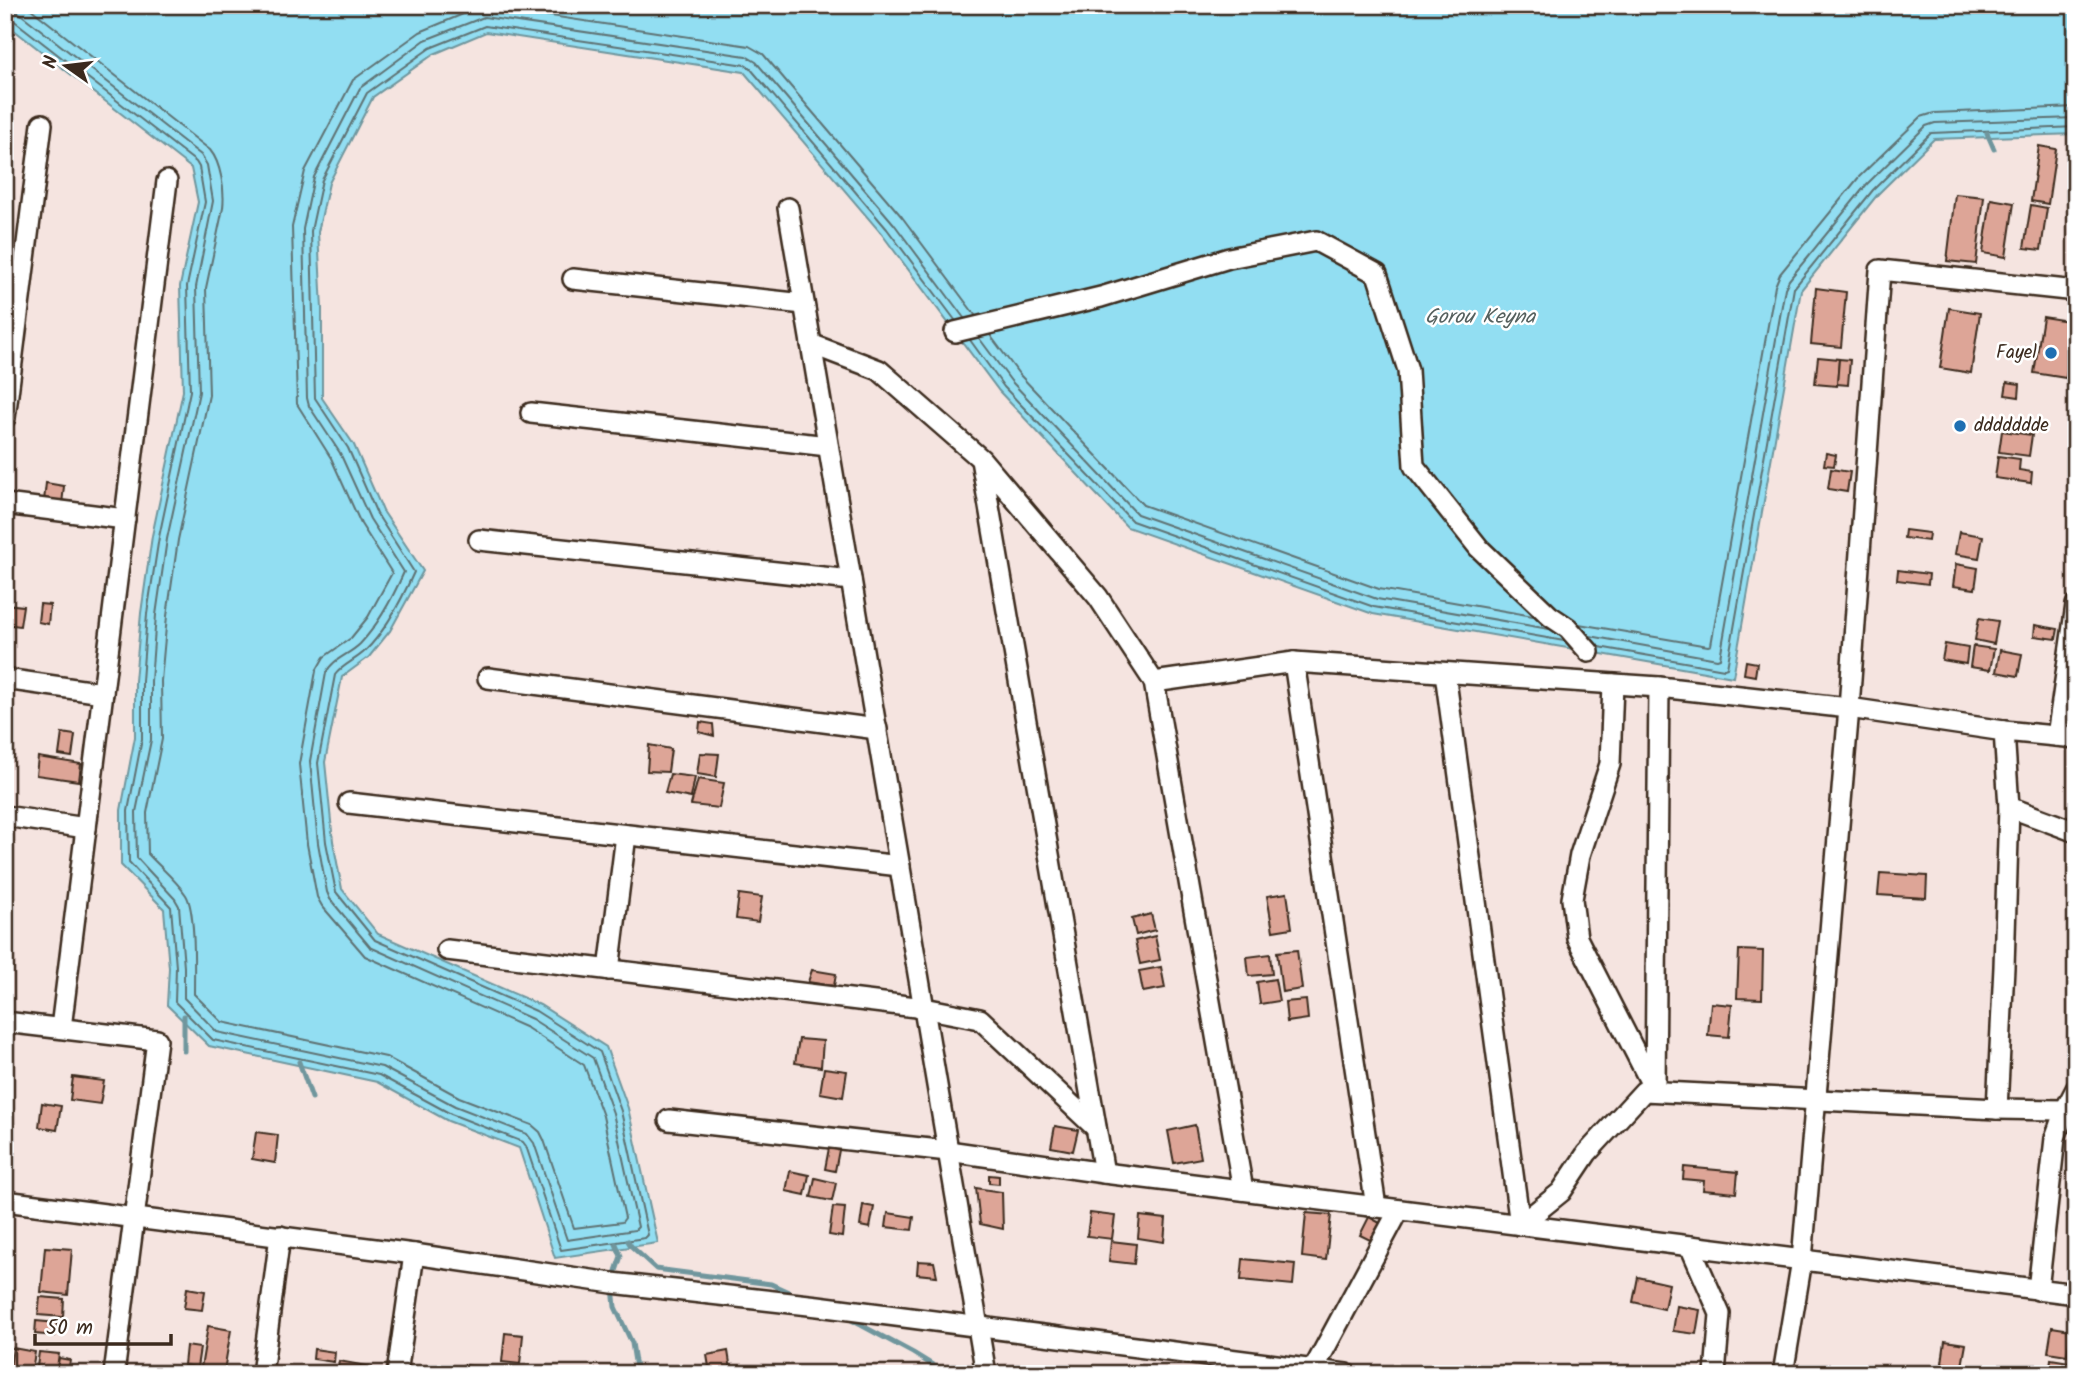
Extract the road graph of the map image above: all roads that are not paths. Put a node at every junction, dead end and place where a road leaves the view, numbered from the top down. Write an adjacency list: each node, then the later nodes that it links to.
1 (42, 124): 10 (street)
2 (167, 181): 14 (street)
3 (788, 208): 6 (street)
4 (573, 279): 6 (street)
5 (2076, 291): 27 (street)
6 (804, 304): 8 (street)
7 (955, 332): 18 (street)
8 (811, 344): 11 (street); 12 (street)
9 (531, 413): 11 (street)
10 (5, 418)
11 (828, 446): 16 (street)
12 (981, 460): 23 (street); 49 (street)
13 (5, 504): 14 (street)
14 (125, 519): 26 (street)
15 (479, 540): 16 (street)
16 (851, 580): 28 (street)
17 (2076, 605): 30 (street)
18 (1589, 652)
19 (1294, 662): 20 (street); 23 (street); 56 (street)
20 (1445, 673): 24 (street); 59 (street)
21 (488, 678): 28 (street)
22 (5, 679): 26 (street)
23 (1154, 682): 54 (street)
24 (1613, 684): 25 (street); 44 (street)
25 (1659, 687): 27 (street); 44 (street)
26 (103, 693): 34 (street)
27 (1849, 708): 29 (street); 45 (street)
28 (877, 729): 37 (street)
29 (2004, 731): 30 (street); 32 (street)
30 (2066, 737)
31 (349, 803): 36 (street)
32 (2009, 807): 35 (street); 46 (street)
33 (5, 816): 34 (street)
34 (86, 828): 42 (street)
35 (2076, 832)
36 (626, 835): 37 (street); 39 (street)
37 (900, 866): 40 (street)
38 (447, 950): 39 (street)
39 (608, 970): 40 (street)
40 (924, 1008): 49 (street); 52 (street)
41 (5, 1022): 42 (street)
42 (61, 1028): 58 (street)
43 (2076, 1089): 47 (street)
44 (1655, 1091): 45 (street); 59 (street)
45 (1815, 1099): 46 (street); 63 (street)
46 (1997, 1109): 47 (street)
47 (2065, 1110): 50 (street)
48 (669, 1120): 52 (street)
49 (1096, 1128): 53 (street)
50 (2055, 1138): 51 (street); 64 (street)
51 (2076, 1141)
52 (948, 1151): 53 (street); 66 (street)
53 (1104, 1173): 54 (street)
54 (1243, 1190): 56 (street)
55 (5, 1201): 58 (street)
56 (1376, 1207): 57 (street)
57 (1399, 1210): 59 (street); 67 (street)
58 (134, 1217): 60 (street); 68 (street)
59 (1520, 1225): 61 (street)
60 (279, 1236): 62 (street); 69 (street)
61 (1690, 1246): 63 (street); 73 (street)
62 (414, 1254): 66 (street); 70 (street)
63 (1802, 1260): 64 (street); 74 (street)
64 (2038, 1290): 65 (street)
65 (2076, 1294)
66 (979, 1327): 67 (street); 71 (street)
67 (1312, 1372): 72 (street)
68 (114, 1374)
69 (262, 1374)
70 (397, 1374)
71 (986, 1374)
72 (1346, 1374)
73 (1715, 1374)
74 (1783, 1374)

